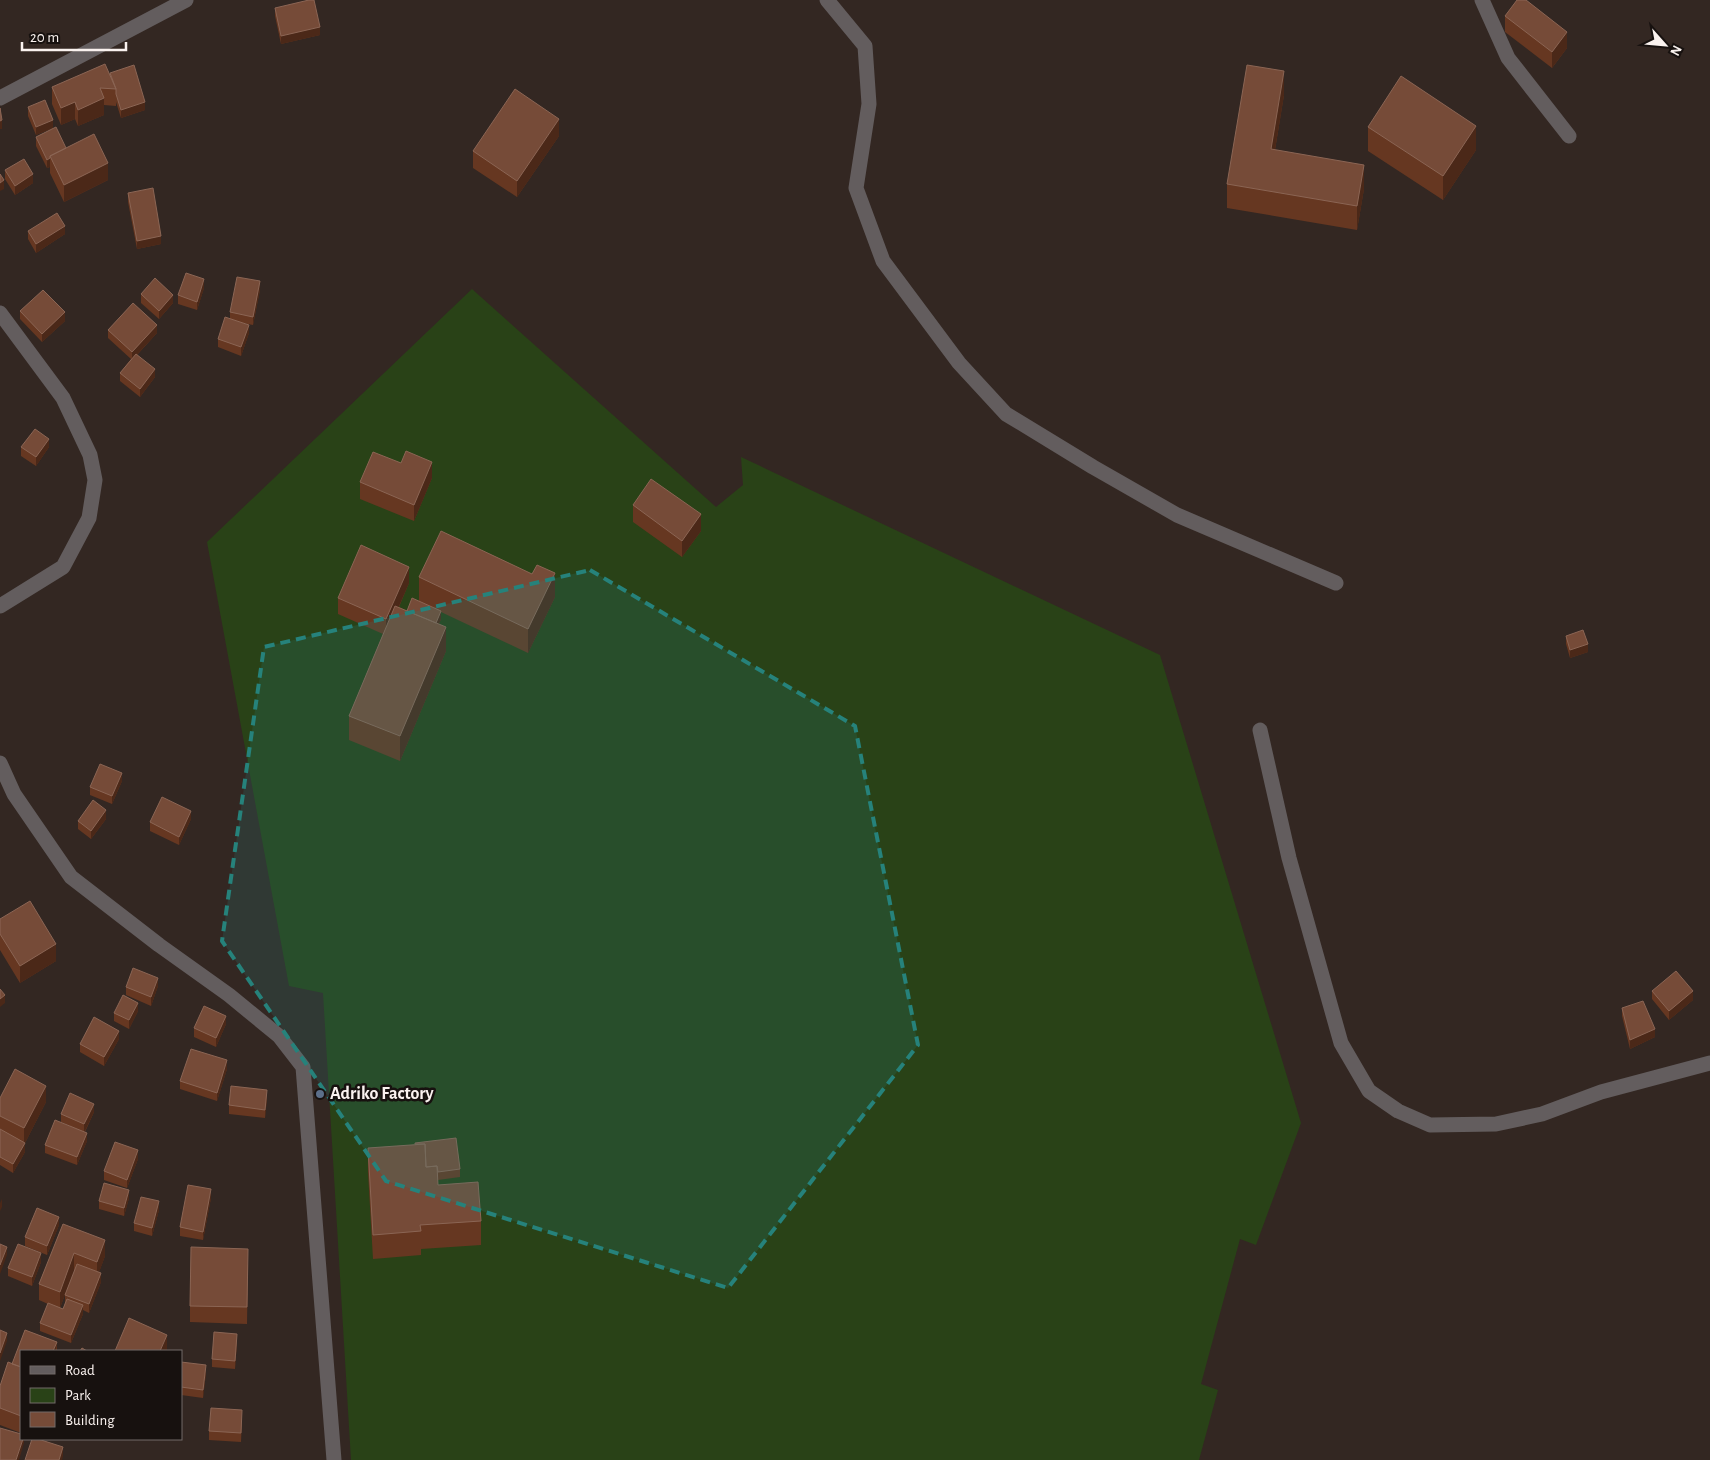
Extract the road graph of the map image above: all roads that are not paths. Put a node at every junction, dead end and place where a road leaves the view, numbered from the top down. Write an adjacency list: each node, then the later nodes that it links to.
1 (186, 0): 4 (street)
2 (828, 0): 7 (street)
3 (1482, 0): 5 (street)
4 (0, 98)
5 (1569, 136)
6 (0, 313): 8 (street)
7 (1336, 583)
8 (0, 606)
9 (1260, 730): 11 (street)
10 (0, 763): 12 (street)
11 (1710, 1063)
12 (334, 1460)

